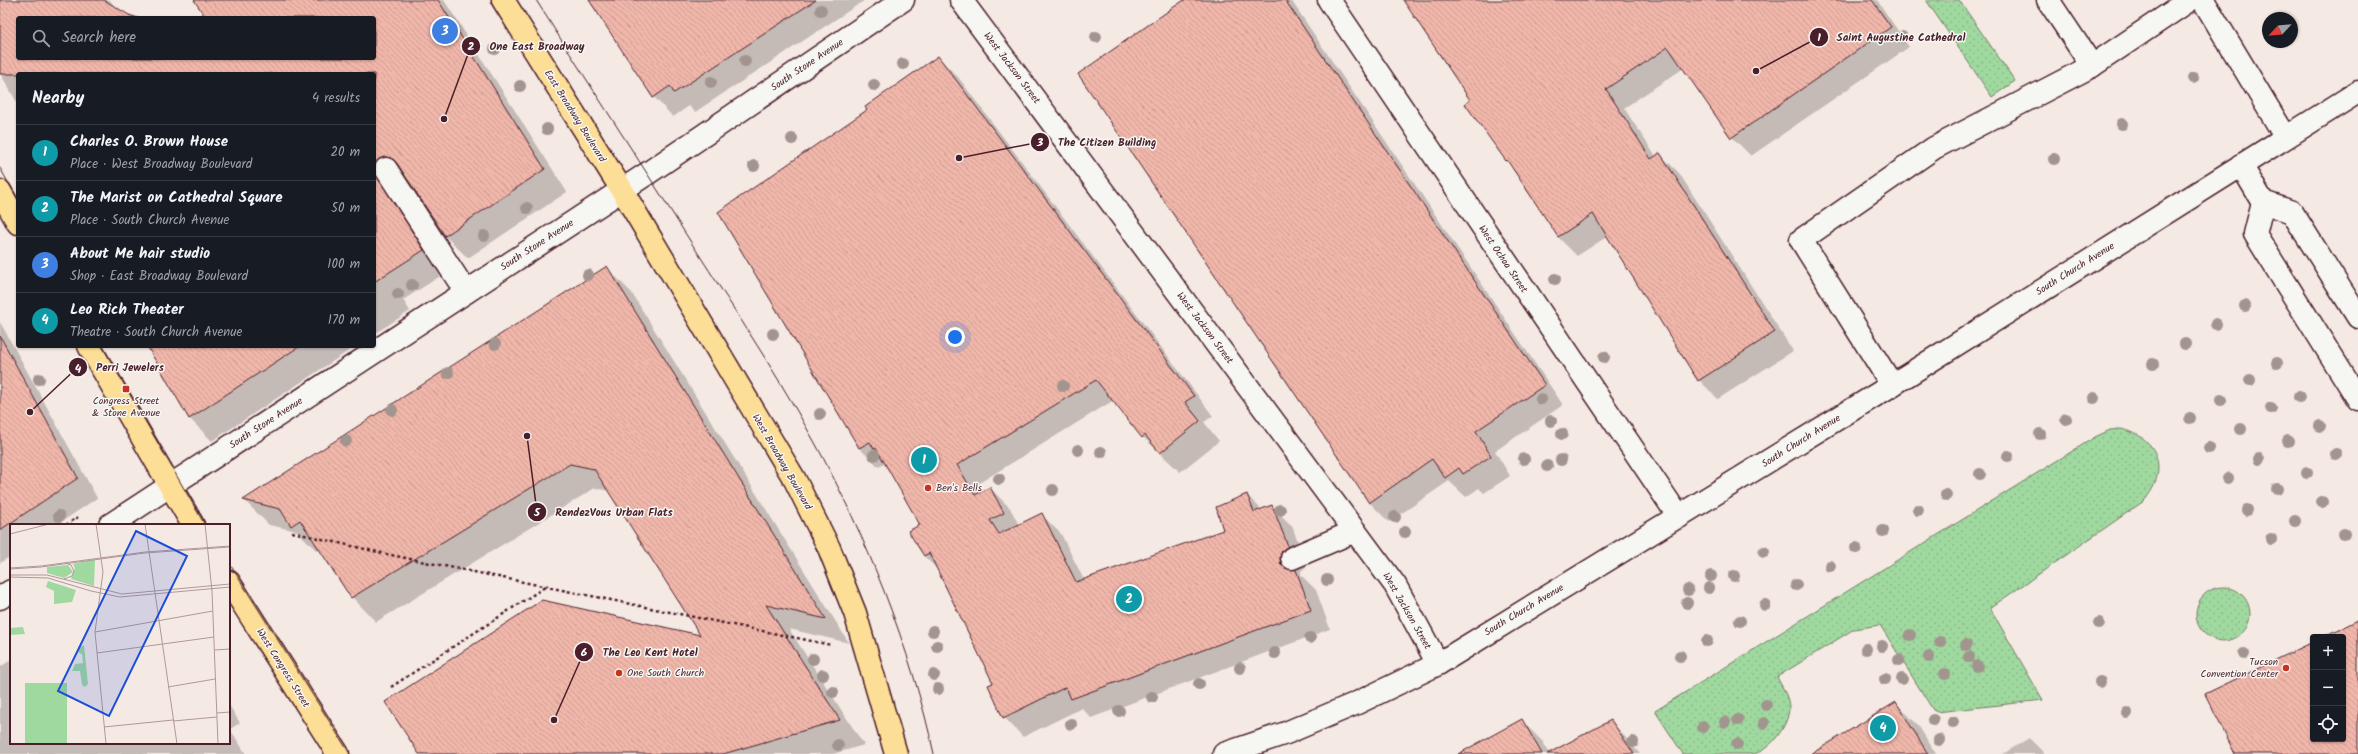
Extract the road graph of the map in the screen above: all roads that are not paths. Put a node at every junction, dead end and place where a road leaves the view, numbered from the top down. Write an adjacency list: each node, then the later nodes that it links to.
1 (503, 0): 13 (main road, East Broadway Boulevard)
2 (903, 0): 13 (street, South Stone Avenue)
3 (962, 0): 26 (street, West Jackson Street)
4 (1329, 0): 23 (street, West Ochoa Street)
5 (2048, 0): 8 (street)
6 (2190, 0): 8 (street)
7 (2203, 0): 10 (street)
8 (2092, 66): 20 (street)
9 (2358, 92): 10 (street, South Church Avenue)
10 (2285, 136): 11 (street, South Church Avenue)
11 (2241, 165): 15 (street); 20 (street, South Church Avenue)
12 (386, 169): 17 (street)
13 (622, 190): 17 (street, South Stone Avenue); 33 (main road, West Broadway Boulevard)
14 (0, 191): 16 (main road)
15 (2262, 202): 18 (street); 21 (street)
16 (16, 219)
17 (466, 292): 22 (street, South Stone Avenue)
18 (2358, 317)
19 (90, 348): 22 (main road)
20 (1892, 385): 23 (street, South Church Avenue)
21 (2358, 399)
22 (169, 486): 24 (street, South Stone Avenue); 25 (main road)
23 (1679, 517): 31 (street, South Church Avenue)
24 (112, 524)
25 (192, 524)
26 (1355, 531): 27 (street); 31 (street, West Jackson Street)
27 (1292, 558)
28 (230, 584): 32 (main road, West Congress Street)
29 (10, 592): 30 (street)
30 (0, 598)
31 (1438, 664): 34 (street, South Church Avenue)
32 (338, 754)
33 (896, 754)
34 (1224, 754)

